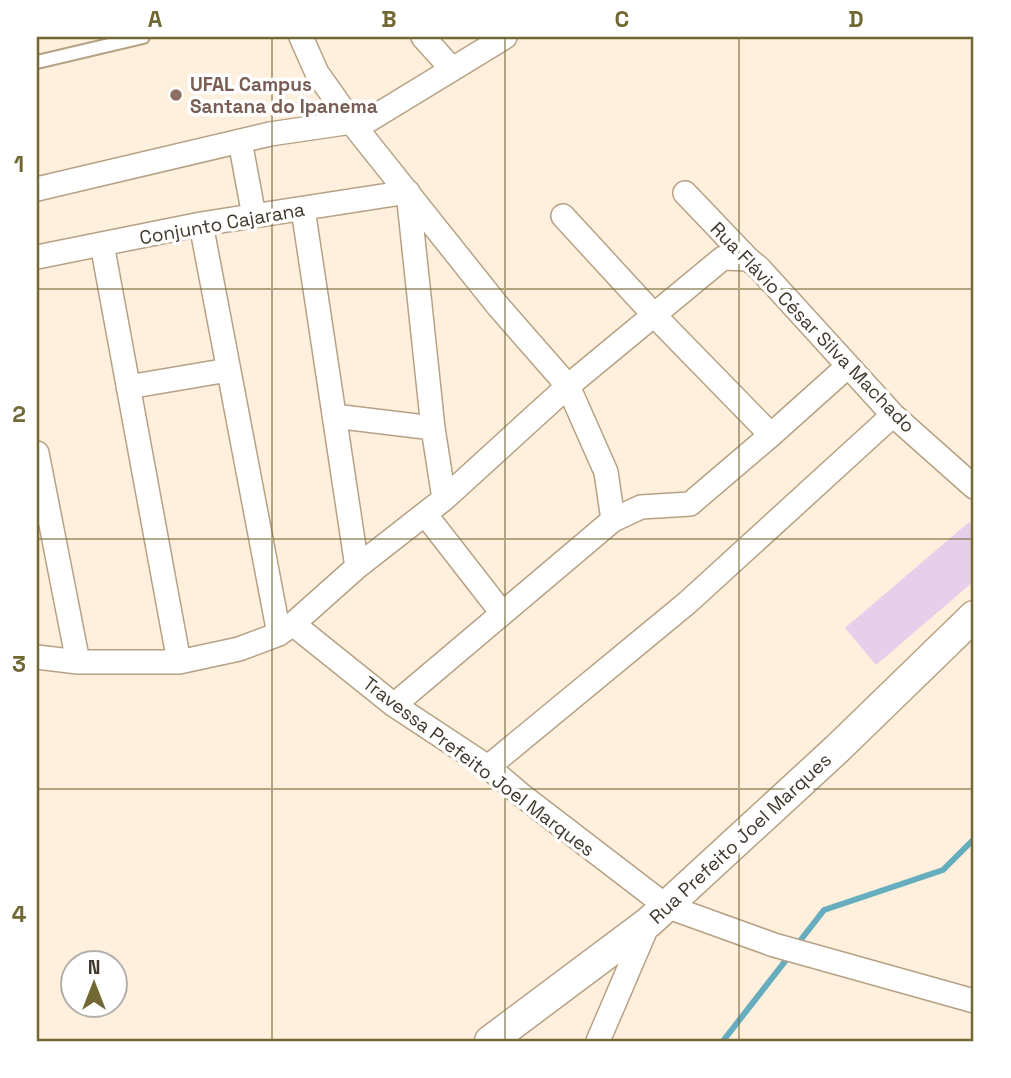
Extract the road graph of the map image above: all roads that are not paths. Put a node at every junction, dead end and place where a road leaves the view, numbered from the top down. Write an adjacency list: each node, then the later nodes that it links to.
1 (143, 37): 5 (lane)
2 (301, 37): 7 (street)
3 (423, 37): 6 (street)
4 (505, 37): 6 (street)
5 (37, 62)
6 (452, 69): 7 (street)
7 (354, 125): 8 (street); 10 (street)
8 (240, 141): 9 (street); 13 (street)
9 (37, 189)
10 (408, 192): 12 (street, Conjunto Cajarana); 22 (street); 26 (street)
11 (685, 193): 18 (street, Rua Flávio César Silva Machado)
12 (303, 209): 13 (street, Conjunto Cajarana); 25 (street)
13 (254, 216): 15 (street, Conjunto Cajarana)
14 (563, 216): 19 (street)
15 (201, 225): 16 (street, Conjunto Cajarana); 21 (street)
16 (102, 244): 17 (street, Conjunto Cajarana); 23 (street)
17 (37, 257)
18 (748, 259): 19 (street); 20 (street, Rua Flávio César Silva Machado)
19 (654, 315): 22 (street); 27 (street)
20 (848, 366): 24 (street, Rua Flávio César Silva Machado); 27 (street)
21 (228, 370): 23 (street); 36 (street)
22 (568, 386): 30 (street); 32 (street)
23 (128, 387): 39 (street)
24 (893, 415): 29 (street, Rua Flávio César Silva Machado); 41 (street)
25 (334, 416): 26 (street); 33 (street)
26 (433, 428): 30 (street)
27 (771, 435): 32 (street)
28 (37, 453): 38 (street)
29 (974, 487)
30 (444, 499): 31 (street)
31 (425, 514): 33 (street); 34 (street)
32 (613, 520): 34 (street)
33 (357, 567): 36 (street)
34 (502, 613): 40 (street)
35 (974, 616): 42 (street, Rua Prefeito Joel Marques)
36 (286, 629): 39 (street); 40 (street, Travessa Prefeito Joel Marques)
37 (37, 657): 38 (street)
38 (78, 662): 39 (street)
39 (179, 662)
40 (394, 705): 41 (street, Travessa Prefeito Joel Marques)
41 (488, 767): 42 (street, Travessa Prefeito Joel Marques)
42 (658, 914): 43 (street, Travessa Prefeito Joel Marques); 44 (street, Rua Prefeito Joel Marques); 45 (street)
43 (974, 1001)
44 (490, 1041)
45 (598, 1041)

